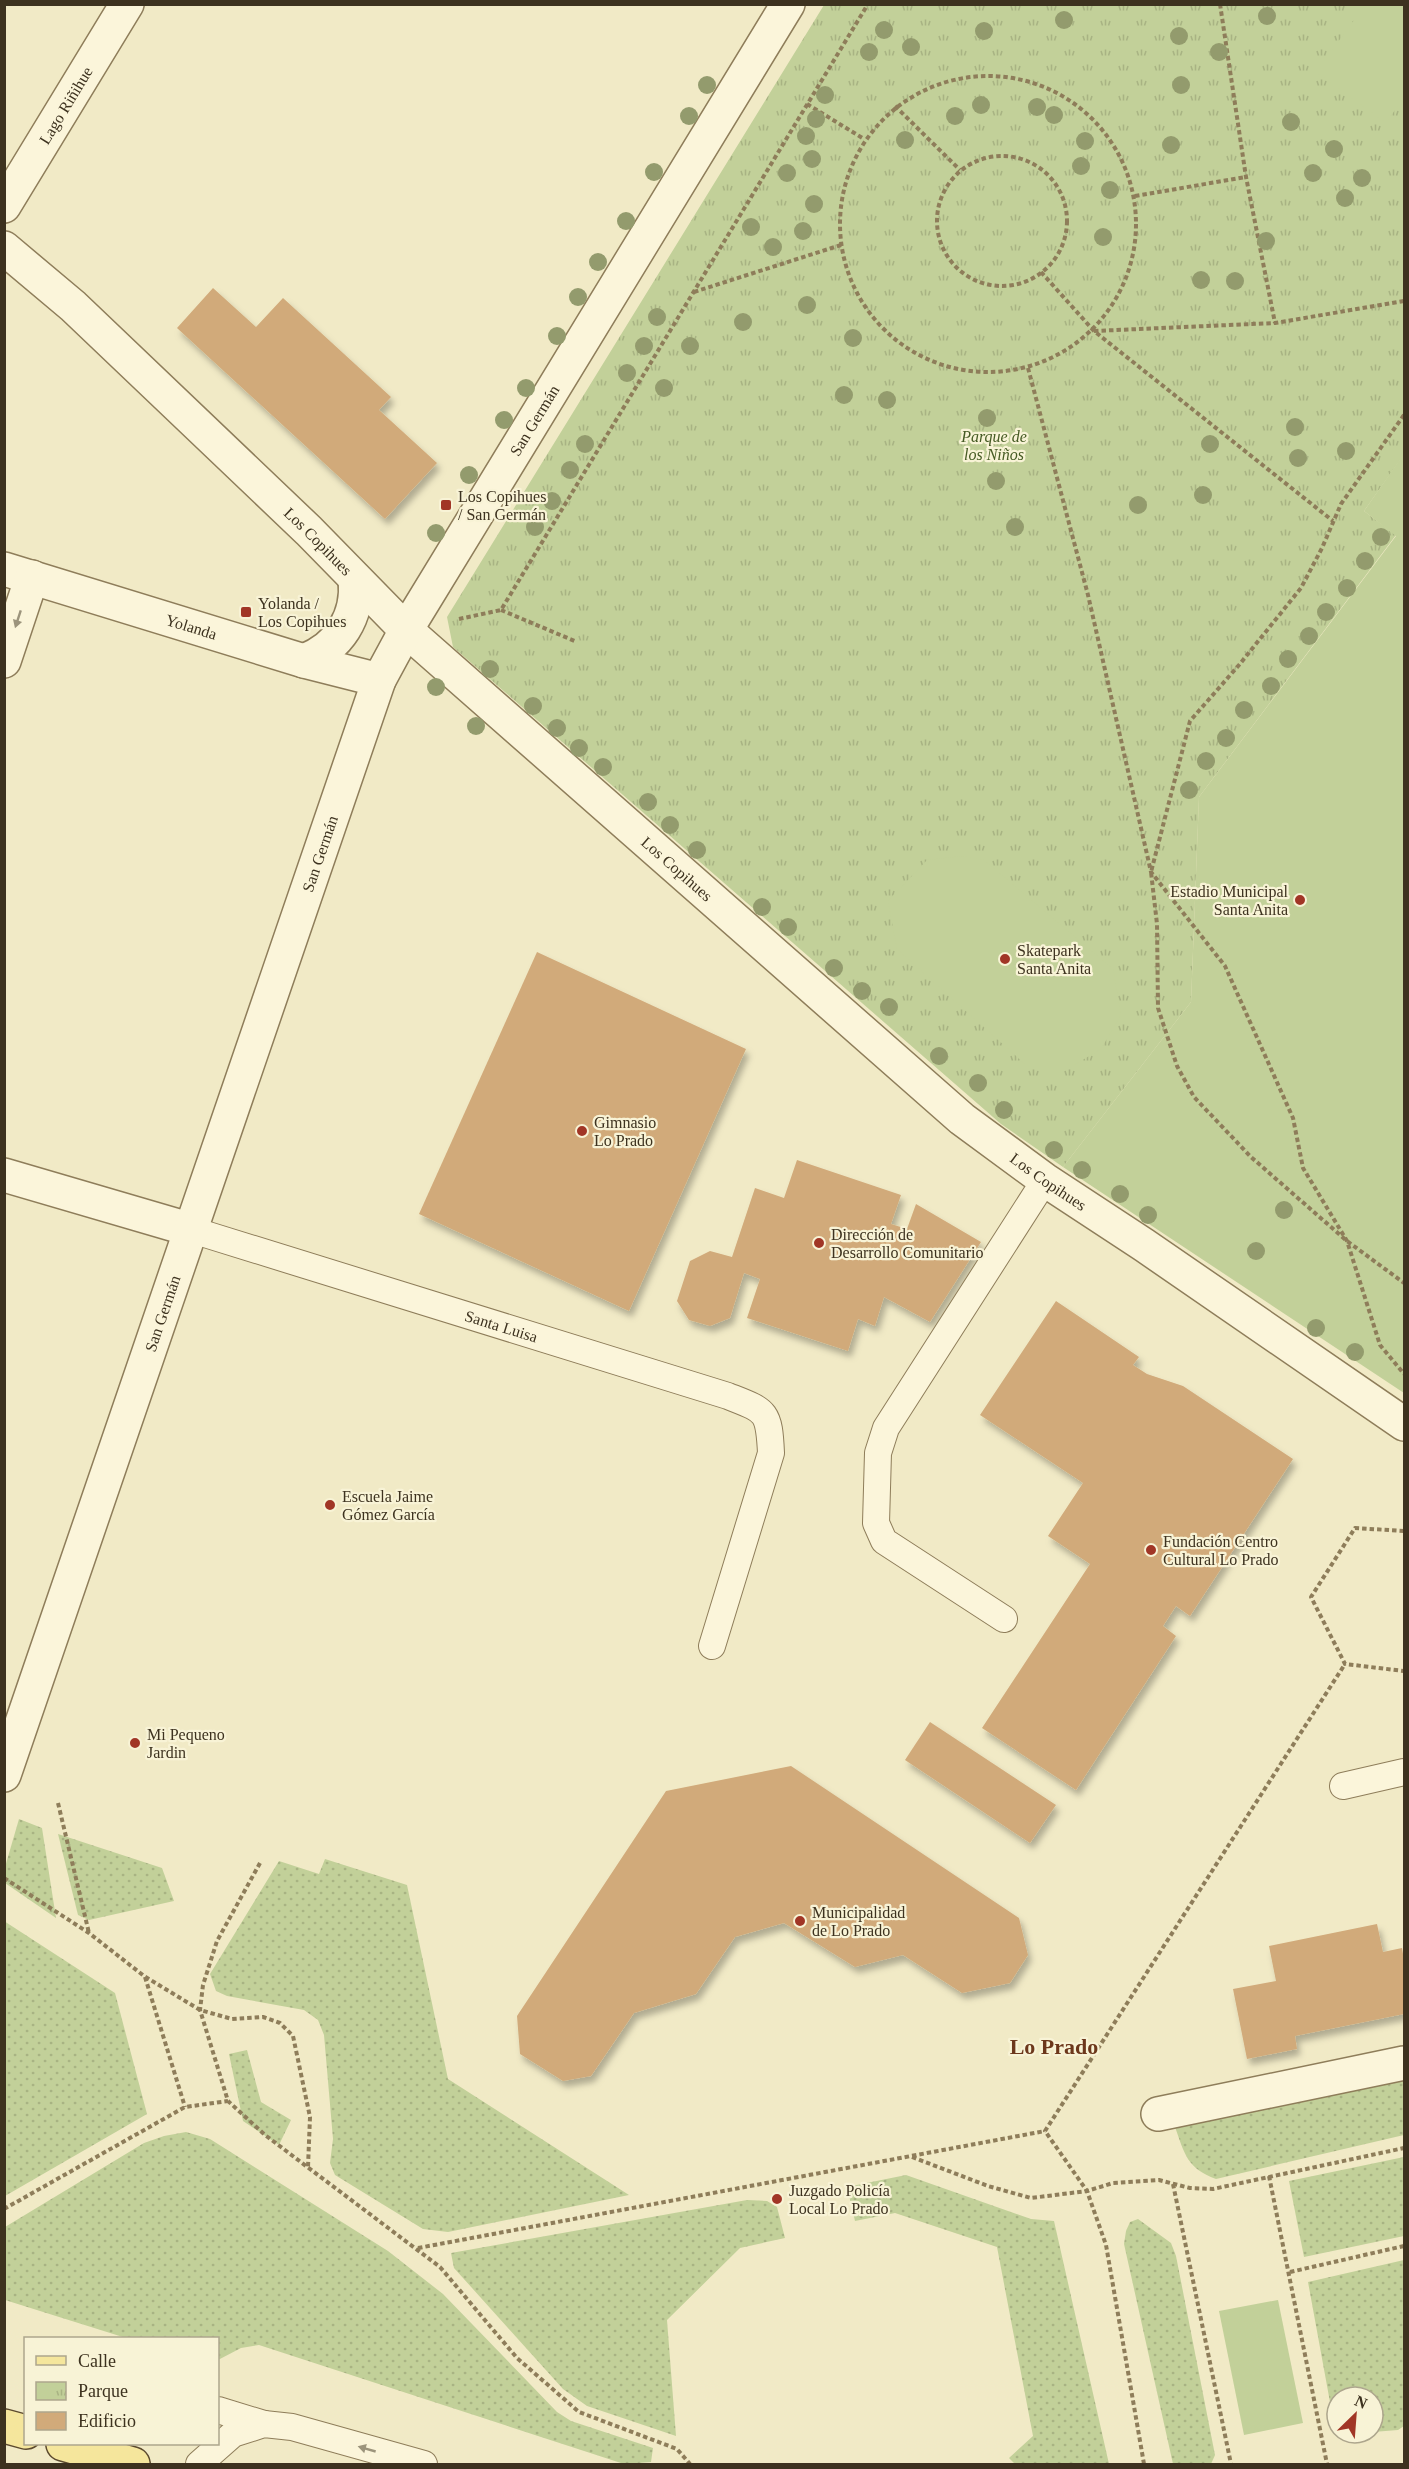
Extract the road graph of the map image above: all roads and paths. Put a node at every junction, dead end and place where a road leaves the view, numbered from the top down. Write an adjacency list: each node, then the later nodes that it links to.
1 (127, 4): 11 (street, Lago Riñihue)
2 (788, 4): 25 (street, San Germán)
3 (868, 4): 5 (path)
4 (1220, 4): 9 (path)
5 (807, 104): 7 (path); 15 (path)
6 (895, 106): 7 (path); 8 (path); 10 (path)
7 (864, 140): 12 (path)
8 (960, 170): 14 (path); 14 (path)
9 (1246, 177): 10 (path); 17 (path)
10 (1135, 196): 18 (path)
11 (4, 206)
12 (842, 245): 15 (path); 19 (path)
13 (4, 248): 23 (street, Los Copihues)
14 (1041, 272): 18 (path)
15 (693, 292): 24 (path)
16 (1404, 301): 17 (path)
17 (1275, 323): 18 (path)
18 (1094, 331): 19 (path); 21 (path)
19 (1028, 368): 31 (path)
20 (1404, 415): 21 (path)
21 (1333, 521): 31 (path)
22 (18, 573): 28 (street, one-way to 28); 29 (street, Yolanda)
23 (355, 579): 25 (street, Los Copihues); 29 (street)
24 (501, 610): 26 (path); 27 (path)
25 (406, 630): 27 (street, Los Copihues); 30 (street, San Germán)
26 (577, 642)
27 (434, 654): 33 (street, Los Copihues)
28 (4, 661)
29 (304, 661): 30 (street, Yolanda)
30 (379, 680): 34 (street, San Germán)
31 (1151, 872): 35 (path); 35 (path)
32 (4, 1175): 34 (street, Santa Luisa)
33 (1045, 1180): 38 (street, Los Copihues); 40 (lane)
34 (192, 1230): 41 (lane, Santa Luisa); 45 (street, San Germán)
35 (1347, 1241): 36 (path); 37 (path)
36 (1404, 1283)
37 (1404, 1375)
38 (1404, 1424)
39 (1404, 1531): 42 (path)
40 (1004, 1619)
41 (712, 1646)
42 (1345, 1664): 43 (path); 57 (path)
43 (1404, 1671)
44 (1404, 1772): 46 (lane)
45 (4, 1775)
46 (1343, 1786)
47 (58, 1803): 50 (path)
48 (260, 1863): 52 (path)
49 (4, 1878): 50 (path)
50 (89, 1934): 51 (path)
51 (144, 1976): 52 (path); 55 (path)
52 (200, 2010): 54 (path); 60 (path)
53 (1404, 2063): 56 (street)
54 (228, 2101): 55 (path); 60 (path)
55 (185, 2107): 64 (path)
56 (1158, 2114)
57 (1045, 2131): 59 (path); 63 (path)
58 (1404, 2148): 61 (path)
59 (911, 2157): 63 (path); 66 (path)
60 (308, 2167): 66 (path)
61 (1269, 2176): 62 (path); 67 (path)
62 (1173, 2184): 63 (path); 78 (path)
63 (1087, 2191): 77 (path)
64 (4, 2209)
65 (1404, 2246): 67 (path)
66 (418, 2248): 76 (path)
67 (1290, 2272): 79 (path)
68 (219, 2410): 69 (lane)
69 (264, 2424): 74 (lane); 75 (lane, one-way to 69)
70 (4, 2426): 71 (main road)
71 (24, 2431)
72 (66, 2445): 73 (main road)
73 (133, 2464)
74 (199, 2464)
75 (424, 2464)
76 (690, 2464)
77 (1144, 2464)
78 (1231, 2464)
79 (1327, 2464)

